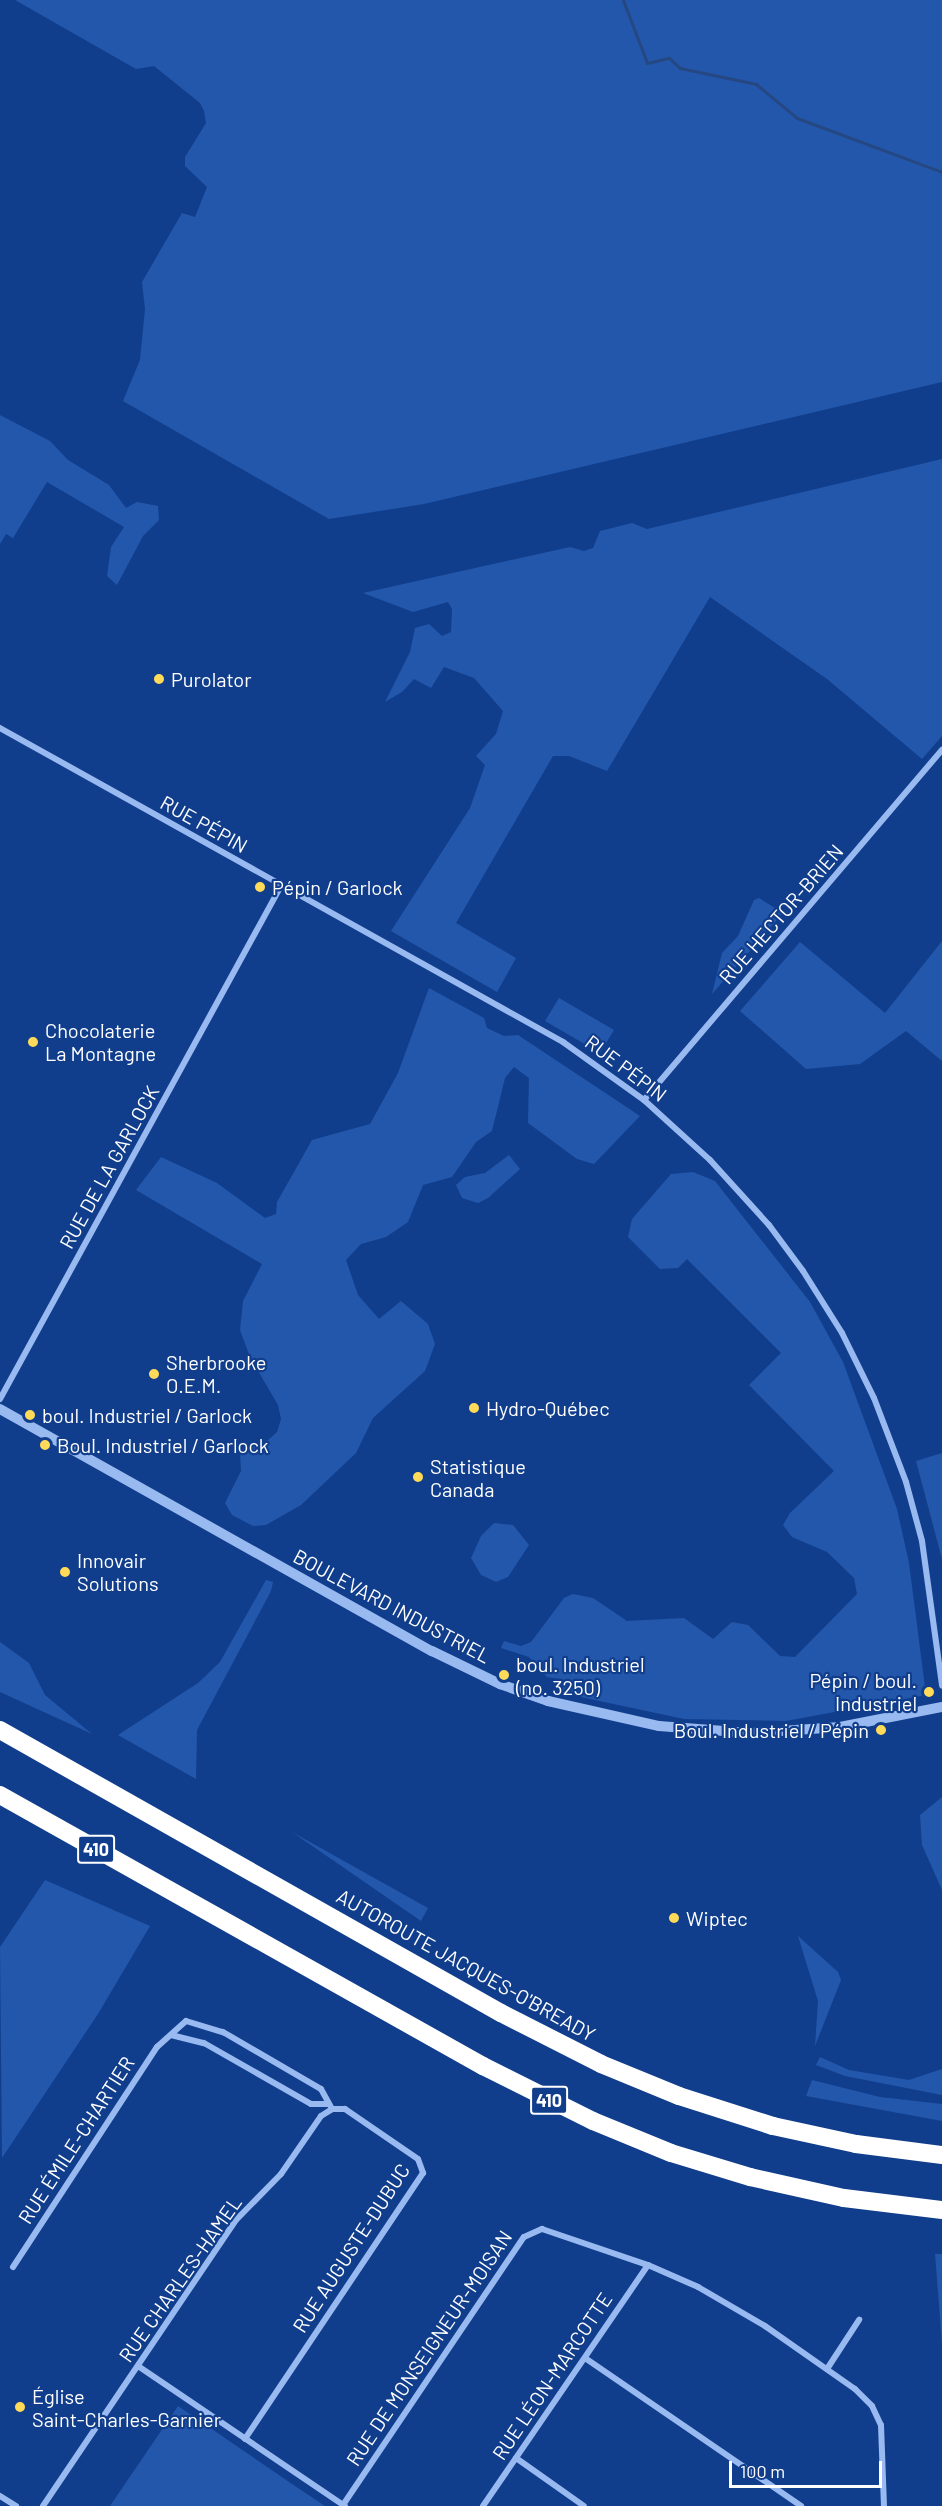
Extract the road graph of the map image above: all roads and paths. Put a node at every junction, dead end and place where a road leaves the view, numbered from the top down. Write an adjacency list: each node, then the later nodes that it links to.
1 (0, 728): 3 (street, RUE PÉPIN)
2 (942, 750): 4 (street, RUE HECTOR-BRIEN)
3 (281, 886): 4 (street, RUE PÉPIN); 5 (street, RUE DE LA GARLOCK)
4 (644, 1100): 7 (street, RUE PÉPIN)
5 (0, 1399)
6 (0, 1409): 8 (street, BOULEVARD INDUSTRIEL)
7 (942, 1686)
8 (942, 1707)
9 (0, 1730): 14 (highway, AUTOROUTE JACQUES-O'BREADY)
10 (0, 1795): 15 (highway, 410)
11 (171, 2035): 12 (street); 12 (street, RUE ÉMILE-CHARTIER); 17 (street, RUE ÉMILE-CHARTIER)
12 (327, 2104): 13 (street, RUE ÉMILE-CHARTIER)
13 (332, 2109): 20 (street, RUE CHARLES-HAMEL); 22 (street, RUE AUGUSTE-DUBUC)
14 (942, 2155)
15 (942, 2210)
16 (648, 2265): 19 (street, RUE LÉON-MARCOTTE); 21 (street, RUE DE MONSEIGNEUR-MOISAN); 25 (street, RUE DE MONSEIGNEUR-MOISAN)
17 (13, 2267)
18 (859, 2320): 21 (street)
19 (585, 2358): 23 (street, RUE LÉON-MARCOTTE); 30 (street)
20 (138, 2366): 22 (street); 27 (street, RUE CHARLES-HAMEL)
21 (827, 2368): 31 (street, RUE DE MONSEIGNEUR-MOISAN)
22 (245, 2439): 25 (street)
23 (516, 2458): 28 (street, RUE LÉON-MARCOTTE); 29 (street)
24 (0, 2496): 26 (street)
25 (344, 2505)
26 (16, 2506)
27 (43, 2506)
28 (483, 2506)
29 (584, 2506)
30 (801, 2506)
31 (884, 2506)

